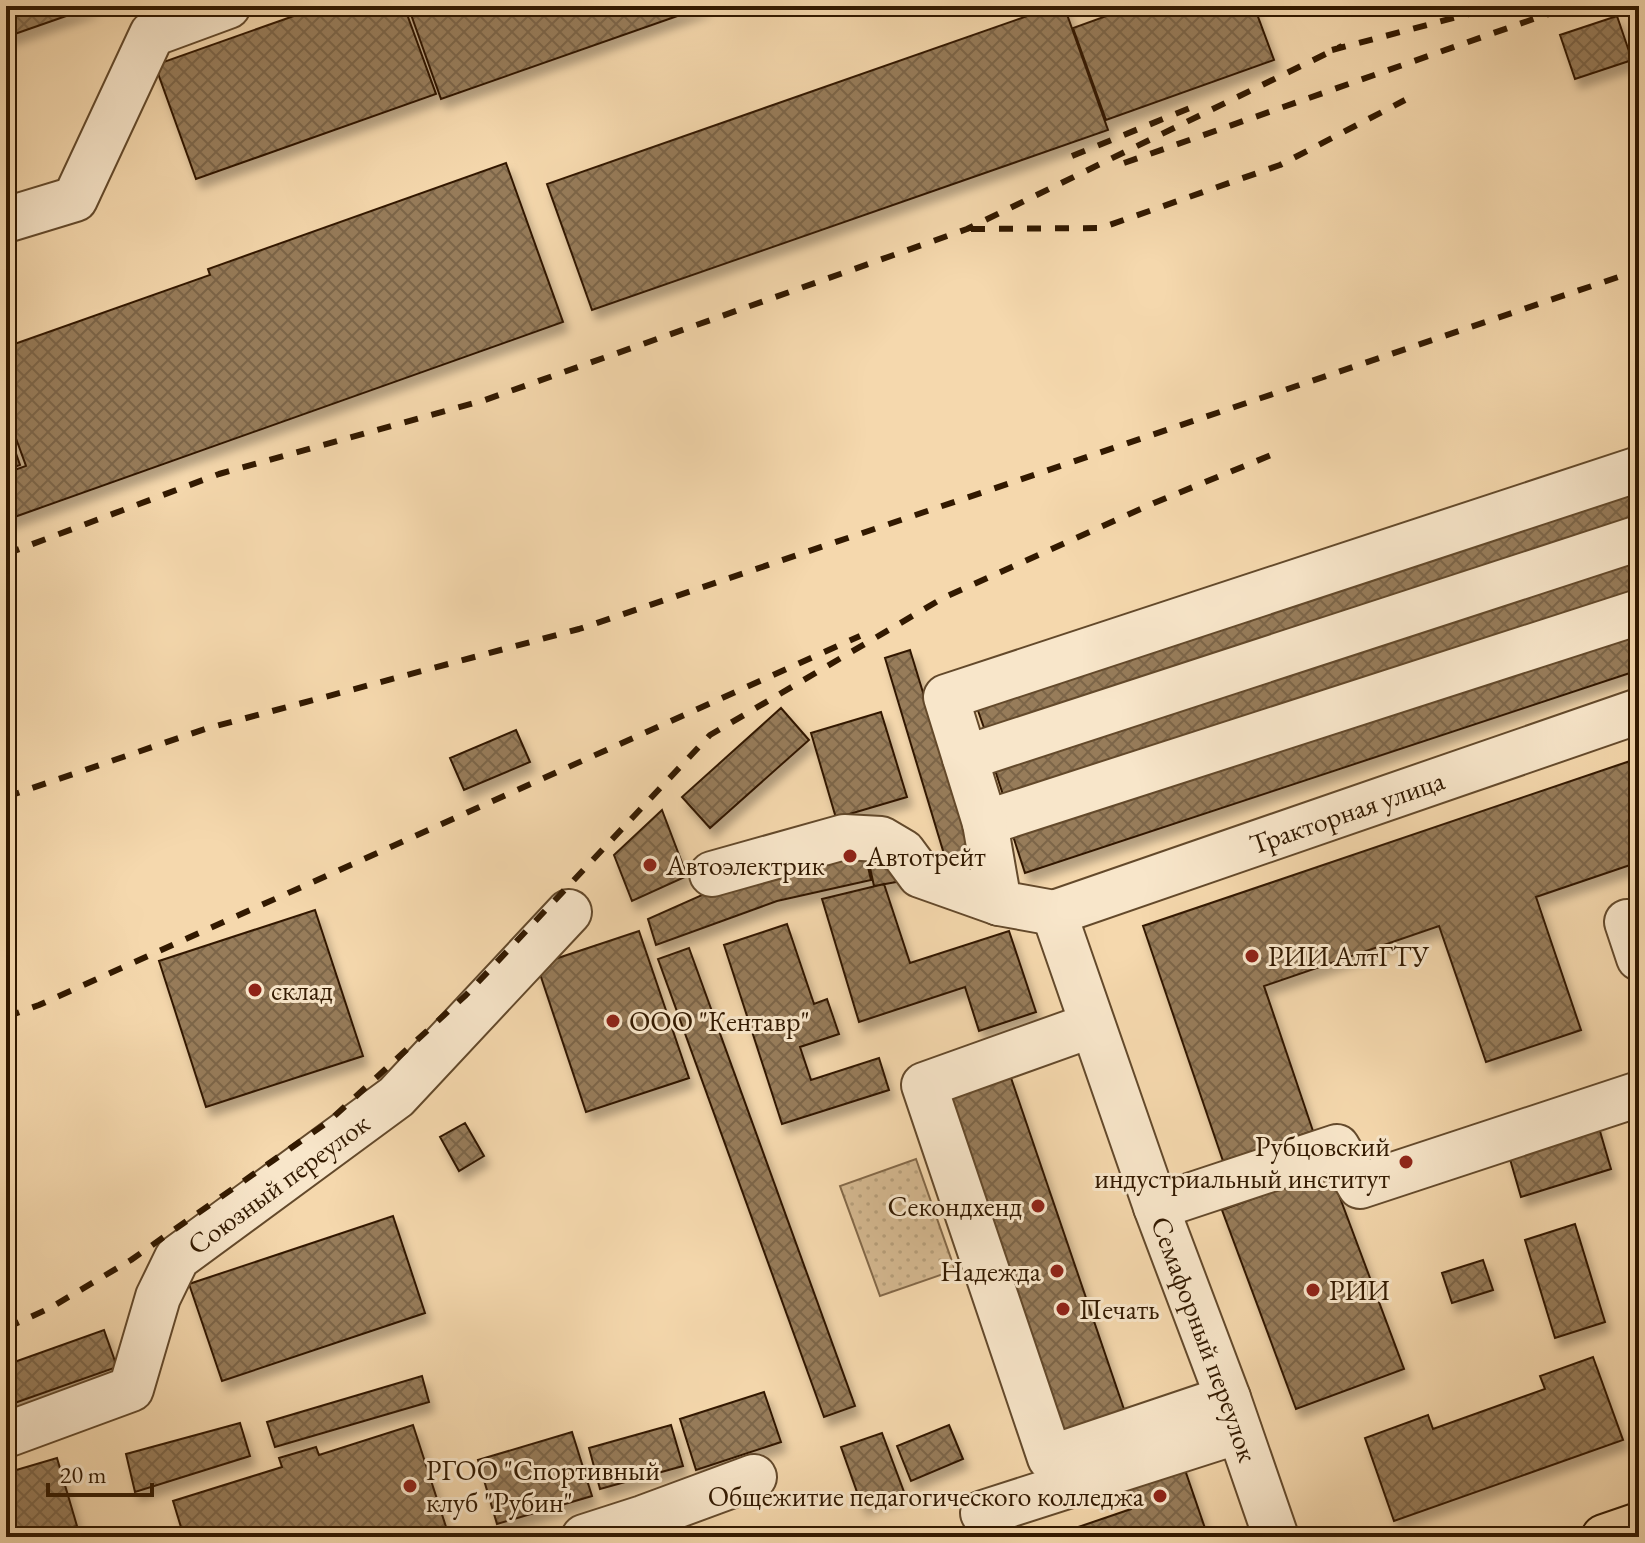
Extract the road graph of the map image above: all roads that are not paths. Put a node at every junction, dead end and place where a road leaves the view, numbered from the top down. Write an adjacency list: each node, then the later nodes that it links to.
1 (228, 6): 2 (street)
2 (6, 220)
3 (1639, 469): 7 (street)
4 (1639, 538): 7 (street)
5 (1639, 612): 8 (street)
6 (1639, 711): 12 (street, Тракторная улица)
7 (965, 758): 8 (street)
8 (985, 823): 10 (street)
9 (712, 874): 10 (street)
10 (999, 903): 12 (street)
11 (569, 912): 17 (street, Союзный переулок)
12 (1054, 913): 13 (street, Семафорный переулок)
13 (1092, 1025): 15 (street, Семафорный переулок); 16 (street)
14 (1639, 1094): 15 (street)
15 (1156, 1207): 16 (street, Семафорный переулок)
16 (1234, 1415): 19 (street); 23 (street, Семафорный переулок)
17 (6, 1435)
18 (754, 1477): 21 (street)
19 (983, 1513)
20 (1639, 1525): 24 (main road)
21 (646, 1528): 22 (street)
22 (584, 1537)
23 (1276, 1537)
24 (1604, 1537)

